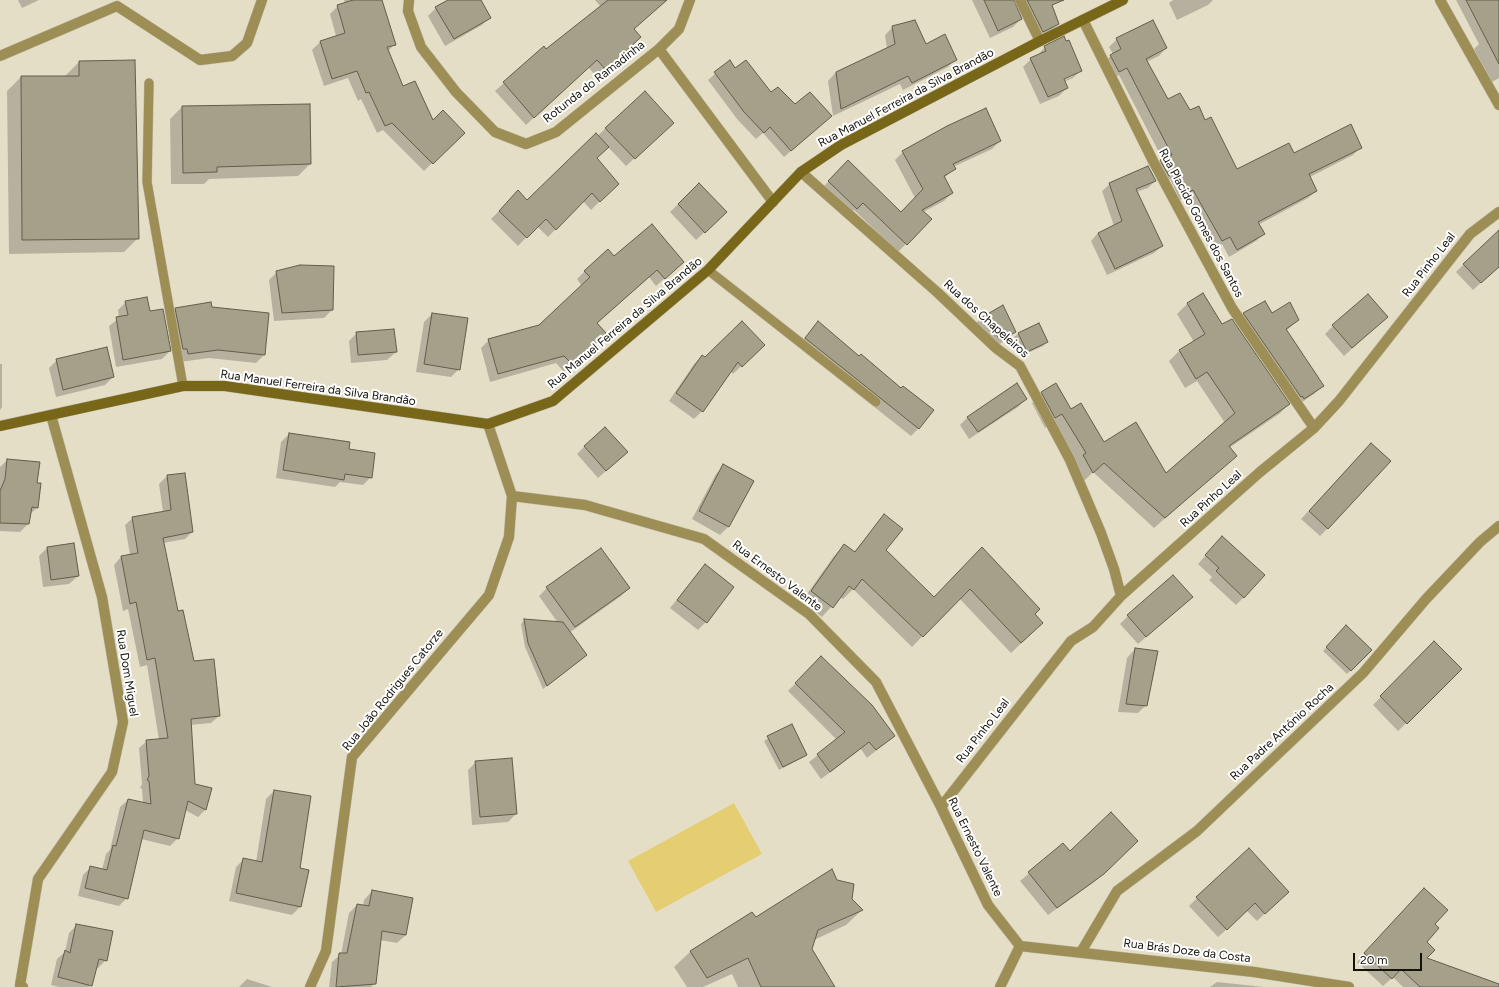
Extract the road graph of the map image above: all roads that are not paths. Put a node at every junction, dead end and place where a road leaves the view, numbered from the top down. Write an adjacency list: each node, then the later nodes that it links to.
1 (262, 0): 10 (street)
2 (409, 0): 9 (street, Rotunda do Ramadinha)
3 (690, 0): 9 (street, Rotunda do Ramadinha)
4 (1020, 0): 8 (street)
5 (1123, 0): 7 (main road, Rua Manuel Ferreira da Silva Brandão)
6 (1440, 0): 12 (street)
7 (1082, 20): 8 (main road, Rua Manuel Ferreira da Silva Brandão); 22 (street, Rua Placido Gomes dos Santos)
8 (1040, 41): 13 (main road, Rua Manuel Ferreira da Silva Brandão)
9 (659, 48): 14 (street, Rotunda do Ramadinha)
10 (0, 56)
11 (149, 83): 17 (lane)
12 (1499, 105)
13 (801, 172): 14 (main road, Rua Manuel Ferreira da Silva Brandão); 25 (street, Rua dos Chapeleiros)
14 (773, 202): 16 (main road, Rua Manuel Ferreira da Silva Brandão)
15 (1499, 212): 22 (street, Rua Pinho Leal)
16 (708, 270): 18 (lane); 20 (main road, Rua Manuel Ferreira da Silva Brandão)
17 (183, 386): 19 (main road, Rua Manuel Ferreira da Silva Brandão); 20 (main road, Rua Manuel Ferreira da Silva Brandão)
18 (876, 402)
19 (51, 415): 21 (main road, Rua Manuel Ferreira da Silva Brandão); 29 (street, Rua Dom Miguel)
20 (488, 424): 23 (street, Rua João Rodrigues Catorze)
21 (0, 426)
22 (1314, 428): 25 (street, Rua Pinho Leal)
23 (512, 496): 26 (street, Rua Ernesto Valente); 30 (street, Rua João Rodrigues Catorze)
24 (1499, 526): 28 (street, Rua Padre António Rocha)
25 (1121, 596): 26 (street, Rua Pinho Leal)
26 (941, 807): 27 (street, Rua Ernesto Valente)
27 (1020, 946): 28 (street, Rua Brás Doze da Costa); 31 (street)
28 (1081, 952): 32 (street, Rua Brás Doze da Costa)
29 (23, 987)
30 (310, 987)
31 (1000, 987)
32 (1349, 987)

